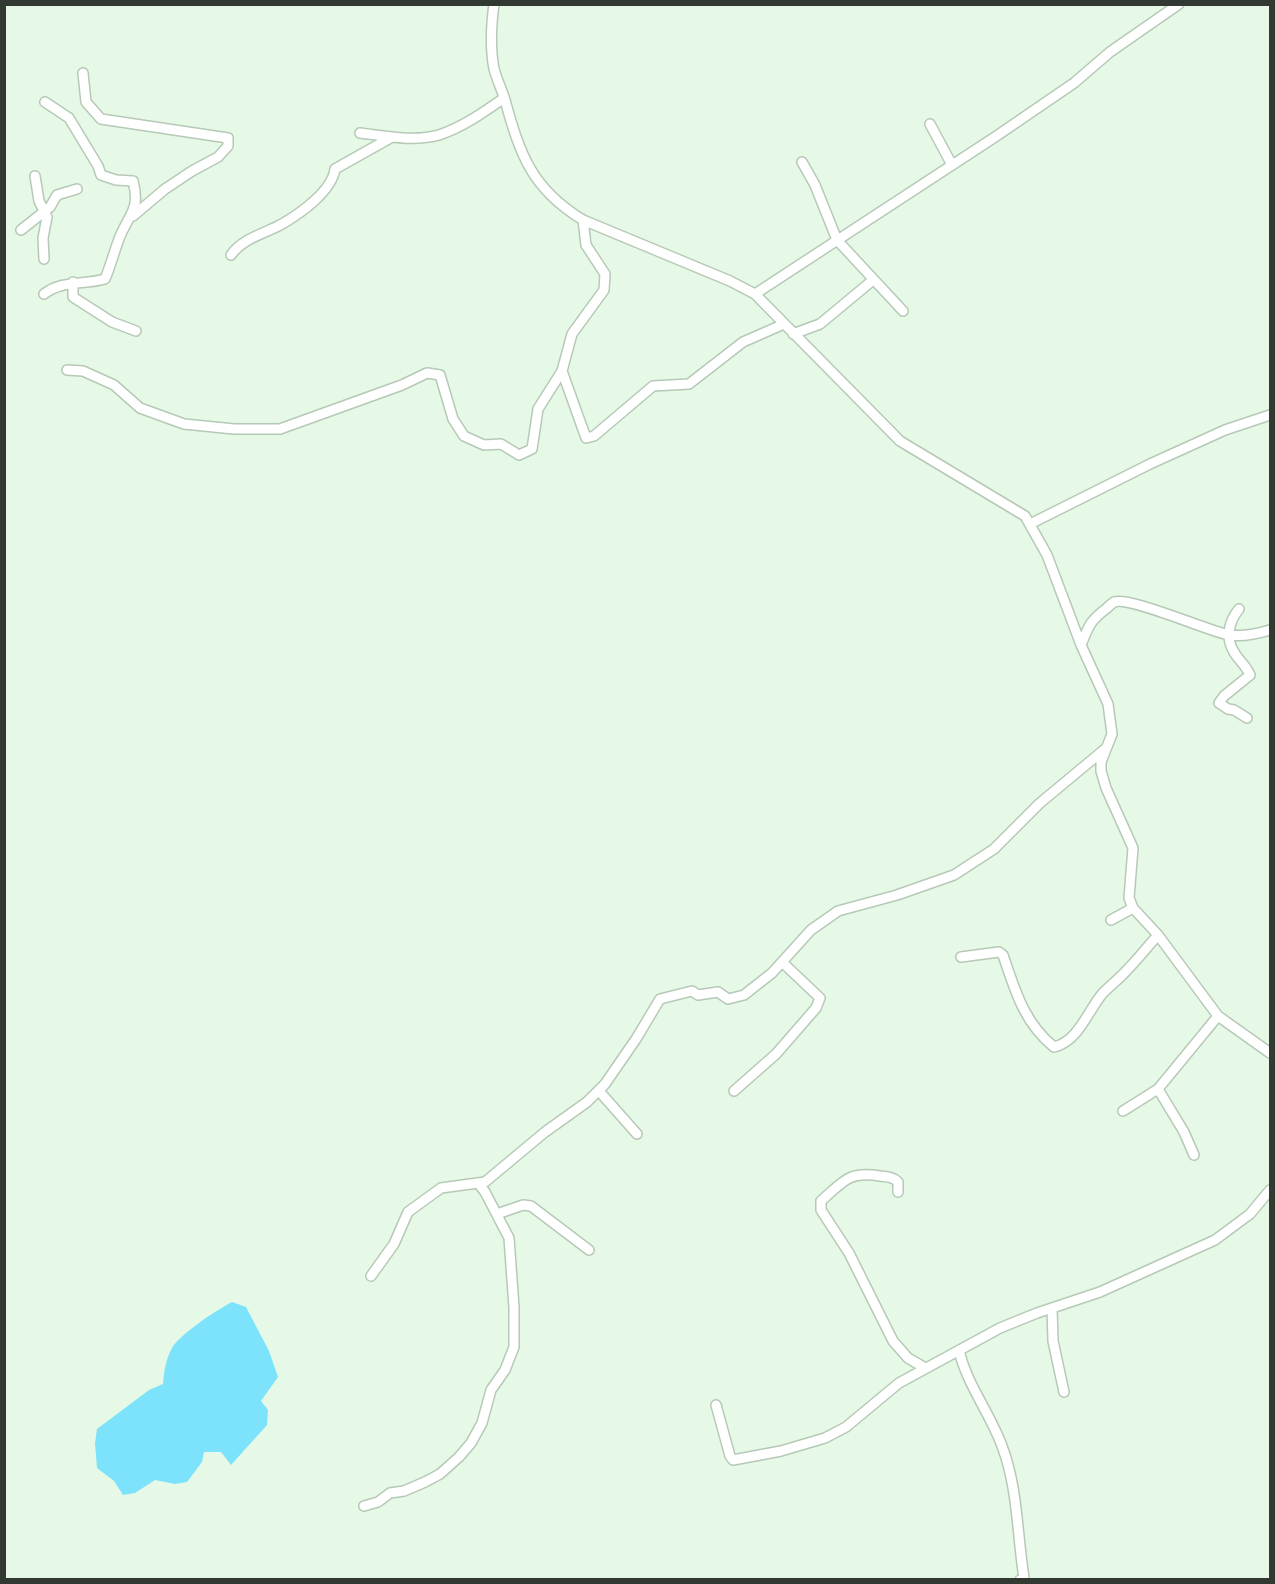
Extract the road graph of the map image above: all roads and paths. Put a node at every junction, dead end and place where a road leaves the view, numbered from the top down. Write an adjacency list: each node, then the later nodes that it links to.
1 (494, 4): 4 (street)
2 (1179, 4): 10 (street)
3 (83, 73): 14 (street)
4 (504, 99): 8 (street); 15 (street)
5 (45, 102): 14 (street)
6 (930, 124): 10 (street)
7 (360, 133): 8 (street)
8 (392, 137): 18 (street)
9 (802, 162): 17 (street)
10 (952, 165): 17 (street)
11 (35, 176): 13 (street)
12 (77, 189): 13 (street)
13 (44, 211): 16 (street); 19 (street)
14 (133, 216): 21 (street)
15 (583, 220): 23 (street); 29 (street)
16 (21, 230)
17 (837, 240): 20 (street); 23 (street)
18 (231, 255)
19 (44, 259)
20 (873, 280): 24 (street); 27 (street)
21 (73, 282): 22 (street); 26 (street)
22 (44, 294)
23 (755, 294): 25 (street)
24 (903, 311)
25 (784, 324): 27 (street); 29 (street)
26 (136, 331)
27 (793, 334): 31 (street)
28 (67, 370): 29 (street)
29 (562, 371)
30 (1270, 416): 31 (street)
31 (1030, 524): 35 (street)
32 (1239, 609): 34 (street)
33 (1270, 630): 34 (street)
34 (1230, 635): 35 (street); 36 (street)
35 (1081, 645): 37 (street)
36 (1247, 718)
37 (1106, 748): 38 (street); 42 (street)
38 (1133, 908): 39 (street); 40 (street)
39 (1111, 920)
40 (1158, 934): 41 (street); 43 (street)
41 (961, 957)
42 (782, 962): 46 (street); 47 (street)
43 (1218, 1016): 44 (street); 45 (street)
44 (1270, 1053)
45 (1158, 1089): 48 (street); 50 (street)
46 (599, 1091): 49 (street); 51 (street)
47 (734, 1091)
48 (1124, 1111)
49 (638, 1134)
50 (1194, 1155)
51 (478, 1183): 54 (street); 56 (street)
52 (1270, 1190): 57 (street)
53 (898, 1192): 59 (street)
54 (497, 1214): 55 (street); 62 (street)
55 (589, 1250)
56 (370, 1276)
57 (1052, 1308): 58 (street); 60 (street)
58 (959, 1350): 59 (street); 63 (street)
59 (925, 1368): 61 (street)
60 (1064, 1392)
61 (716, 1406)
62 (364, 1506)
63 (1023, 1579)

